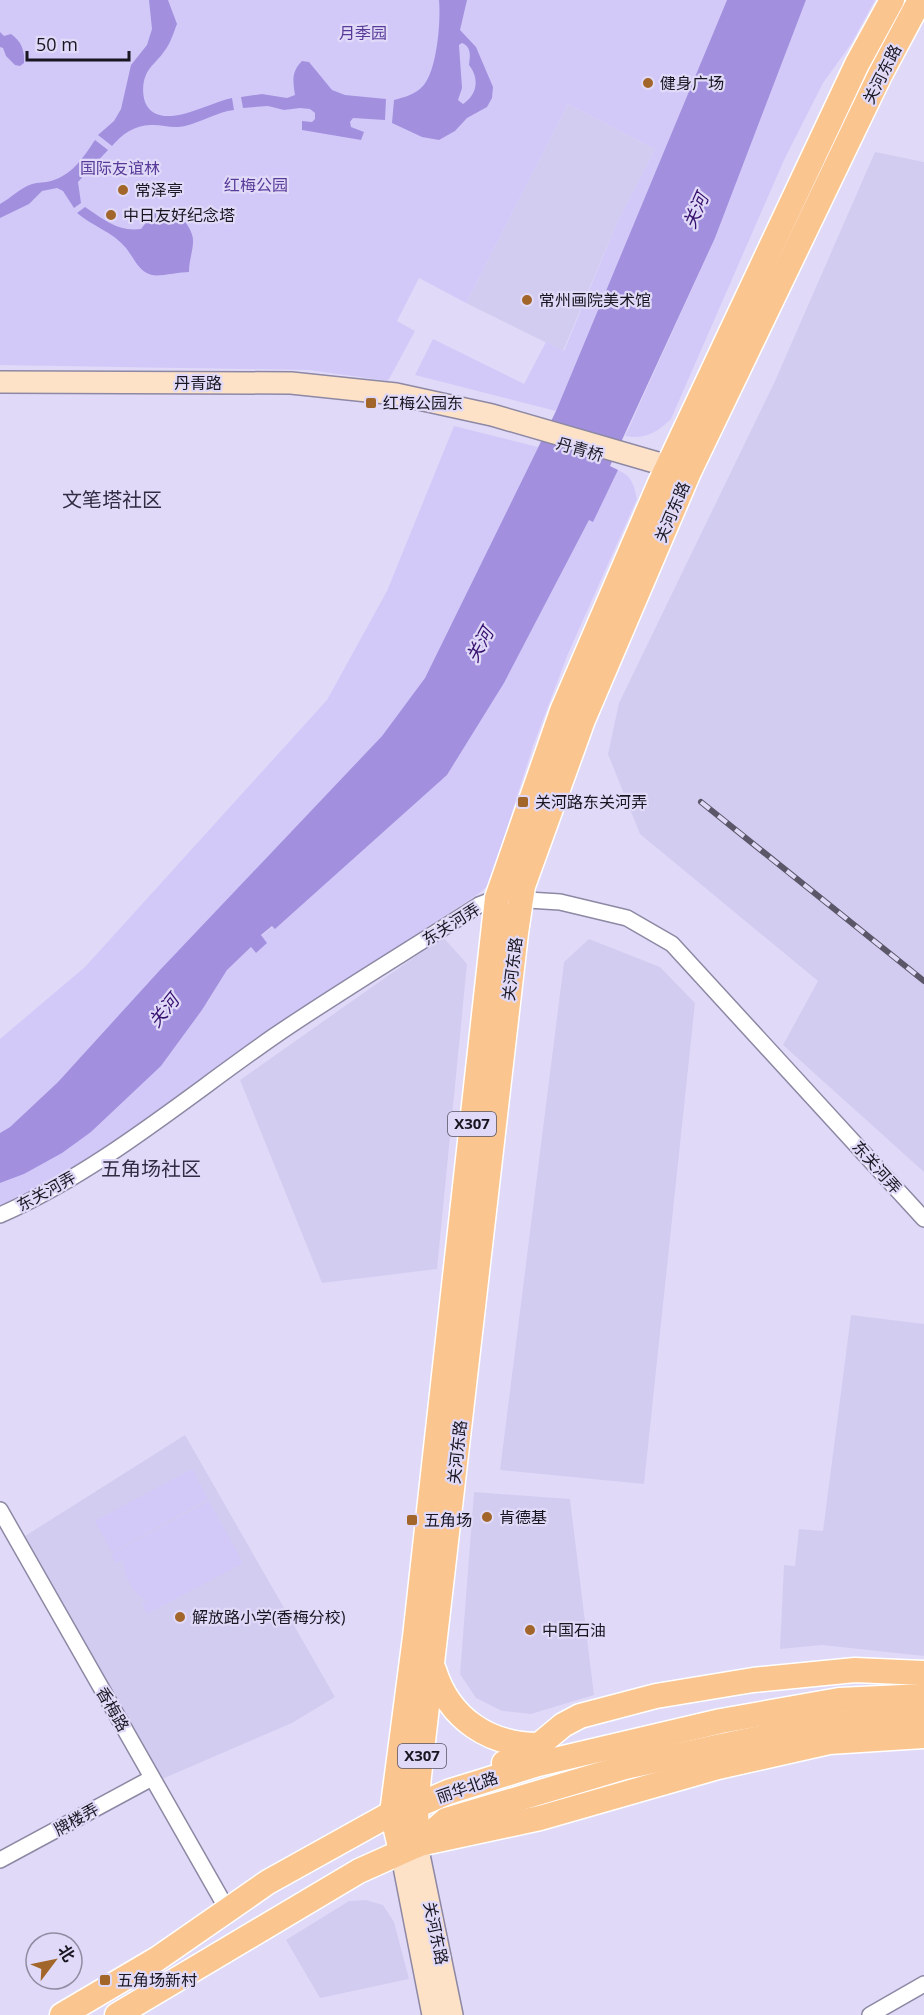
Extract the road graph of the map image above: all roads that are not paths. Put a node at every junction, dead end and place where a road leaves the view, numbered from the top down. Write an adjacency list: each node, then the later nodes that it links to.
1 (892, 0): 5 (main road, 关河东路)
2 (920, 0): 5 (main road, 关河东路)
3 (0, 382): 4 (street, 丹青路)
4 (535, 432): 5 (street, 丹青桥)
5 (676, 474): 6 (main road, 关河东路 / X307); 7 (main road, 关河东路 / X307)
6 (497, 898): 7 (street, 东关河弄); 8 (street, 东关河弄); 20 (main road, 关河东路 / X307)
7 (521, 900): 9 (street, 东关河弄); 11 (main road, 关河东路 / X307)
8 (0, 1215)
9 (924, 1219)
10 (0, 1510): 18 (street, 香梅路)
11 (433, 1667): 17 (main road); 19 (main road, 关河东路 / X307)
12 (924, 1673): 17 (main road)
13 (924, 1696): 16 (main road, 丽华北路)
14 (924, 1719): 21 (main road, 丽华北路)
15 (924, 1736): 21 (main road)
16 (618, 1744): 17 (main road); 19 (main road, 丽华北路)
17 (539, 1745): 19 (main road)
18 (152, 1778): 22 (street, 牌楼弄); 23 (street, 香梅路)
19 (416, 1806): 20 (main road, 丽华北路); 21 (main road, 关河东路 / X307)
20 (392, 1813): 21 (main road, 关河东路 / X307); 23 (main road, 丽华北路)
21 (409, 1848): 26 (main road, 丽华北路); 27 (street, 关河东路 / X307); 28 (street, 关河东路 / X307)
22 (0, 1860)
23 (227, 1909): 25 (main road, 丽华北路)
24 (924, 1984): 29 (street)
25 (62, 2015)
26 (117, 2015)
27 (433, 2015)
28 (452, 2015)
29 (870, 2015)

